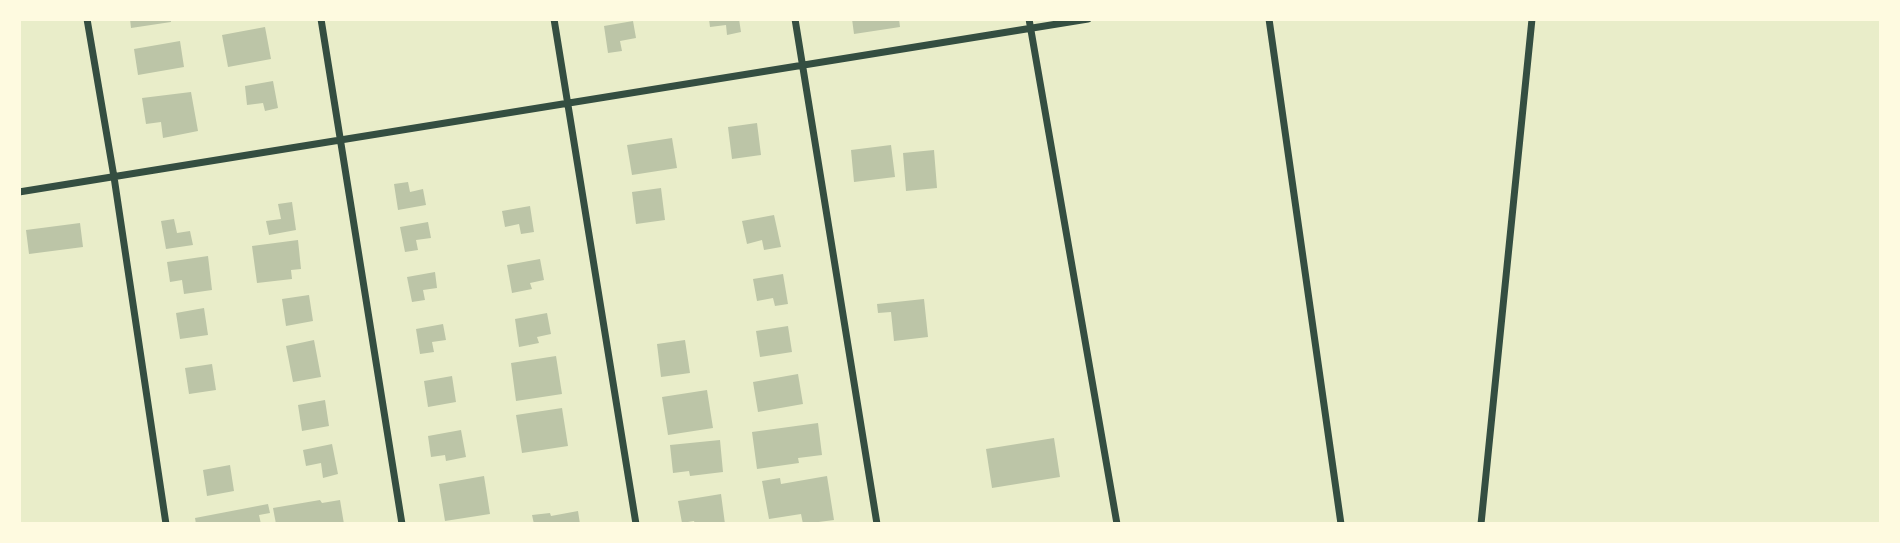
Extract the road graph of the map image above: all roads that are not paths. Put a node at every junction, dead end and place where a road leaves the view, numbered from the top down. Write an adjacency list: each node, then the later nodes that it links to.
1 (87, 19): 13 (street)
2 (321, 19): 12 (street)
3 (554, 19): 11 (street)
4 (795, 19): 10 (street)
5 (1029, 19): 9 (street)
6 (1088, 19): 9 (street)
7 (1269, 19): 20 (street)
8 (1532, 19): 21 (street)
9 (1031, 28): 10 (street); 19 (street)
10 (803, 65): 11 (street); 18 (street)
11 (568, 103): 12 (street); 17 (street)
12 (341, 140): 13 (street); 16 (street)
13 (114, 177): 14 (street); 15 (street)
14 (19, 192)
15 (166, 524)
16 (402, 524)
17 (636, 524)
18 (877, 524)
19 (1116, 524)
20 (1341, 524)
21 (1481, 524)

